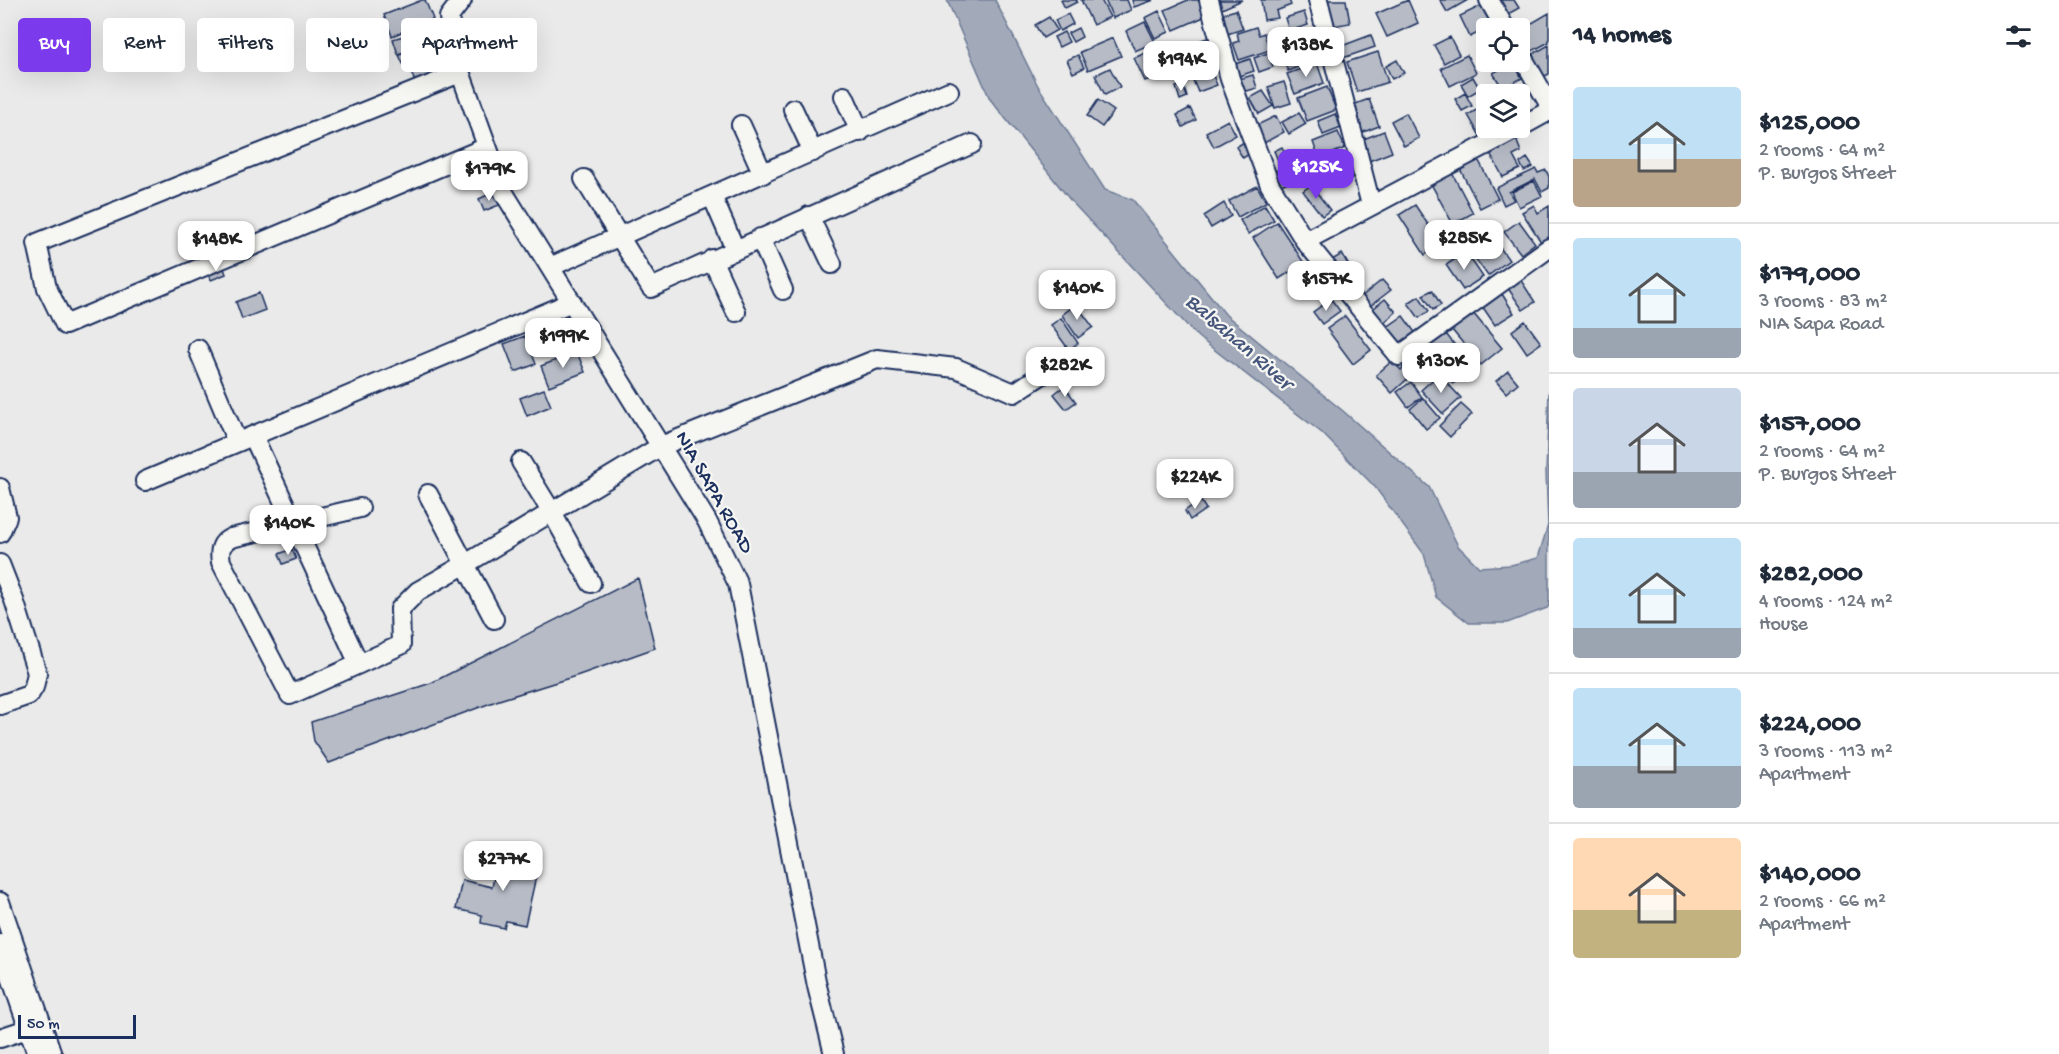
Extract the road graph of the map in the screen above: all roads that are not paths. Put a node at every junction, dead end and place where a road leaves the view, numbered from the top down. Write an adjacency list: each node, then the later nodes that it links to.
1 (462, 0): 7 (street, NIA SAPA ROAD)
2 (1209, 0): 27 (street)
3 (1318, 0): 23 (street)
4 (1489, 0): 5 (street)
5 (1499, 18)
6 (1530, 71): 10 (street)
7 (460, 73): 18 (street, NIA SAPA ROAD); 18 (street)
8 (949, 91): 15 (street)
9 (844, 96): 15 (street)
10 (1549, 104)
11 (793, 109): 19 (street)
12 (1549, 111): 13 (street)
13 (1530, 121)
14 (741, 124): 20 (street)
15 (860, 132): 19 (street)
16 (1498, 138): 23 (street)
17 (972, 144): 24 (street)
18 (487, 147): 32 (street, NIA SAPA ROAD)
19 (813, 152): 20 (street)
20 (763, 174): 22 (street)
21 (584, 179): 25 (street)
22 (712, 196): 25 (street); 29 (street)
23 (1371, 205): 27 (street)
24 (809, 216): 26 (street); 31 (street)
25 (621, 236): 30 (street); 32 (street)
26 (760, 238): 29 (street); 33 (street)
27 (1305, 241): 28 (street)
28 (1549, 248)
29 (735, 249): 30 (street)
30 (712, 259): 35 (street)
31 (832, 264)
32 (550, 267): 34 (street, NIA SAPA ROAD)
33 (783, 290)
34 (572, 302): 38 (street); 39 (street, NIA SAPA ROAD)
35 (735, 312)
36 (198, 350): 38 (street)
37 (1061, 362): 39 (street)
38 (245, 439): 41 (street); 46 (street)
39 (661, 447): 45 (street); 60 (street, NIA SAPA ROAD)
40 (521, 462): 45 (street)
41 (145, 481)
42 (0, 488): 47 (street)
43 (428, 495): 49 (street)
44 (360, 508): 46 (street)
45 (551, 512): 49 (street); 50 (street)
46 (295, 523): 52 (street); 52 (street)
47 (0, 533)
48 (0, 564): 53 (street)
49 (464, 565): 51 (street); 52 (street)
50 (591, 584)
51 (494, 619)
52 (359, 664)
53 (0, 705)
54 (0, 902): 59 (street)
55 (0, 944): 56 (street)
56 (27, 1029): 57 (street); 58 (street)
57 (0, 1038)
58 (37, 1054)
59 (52, 1054)
60 (834, 1054)

